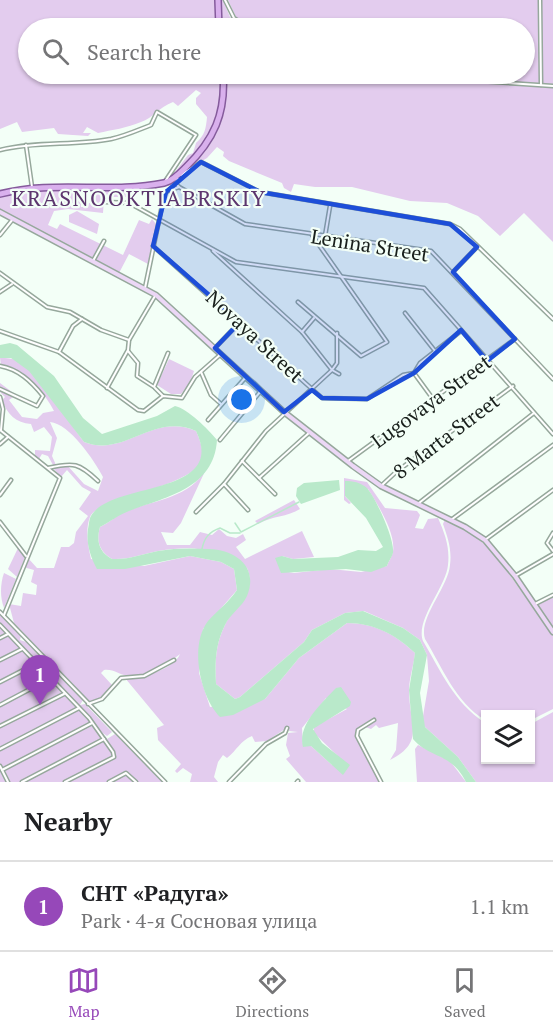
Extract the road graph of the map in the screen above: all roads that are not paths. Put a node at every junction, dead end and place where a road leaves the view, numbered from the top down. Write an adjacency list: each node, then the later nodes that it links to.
1 (225, 0): 5 (street)
2 (540, 0): 8 (street)
3 (218, 3): 4 (main road)
4 (219, 18)
5 (234, 18)
6 (224, 84): 12 (main road)
7 (526, 84): 8 (street)
8 (541, 85): 9 (street)
9 (553, 86)
10 (26, 145): 11 (street); 12 (street); 16 (street)
11 (0, 150)
12 (159, 183): 15 (main road)
13 (118, 185): 14 (main road); 16 (main road); 19 (street)
14 (130, 185): 15 (main road); 19 (street)
15 (144, 185): 19 (street)
16 (32, 187): 18 (main road)
17 (179, 187): 22 (street); 25 (street); 27 (street, Lenina Street)
18 (0, 194)
19 (131, 194): 21 (street)
20 (105, 202): 21 (street)
21 (132, 203): 25 (street)
22 (330, 205): 28 (street); 31 (street)
23 (0, 212): 24 (main road)
24 (13, 219): 26 (street); 33 (main road)
25 (158, 220): 30 (street); 32 (street)
26 (0, 235)
27 (312, 236): 28 (street, Lenina Street); 36 (street)
28 (325, 236): 34 (street, Lenina Street)
29 (104, 241): 33 (street)
30 (153, 246): 38 (street); 46 (street, Novaya Street)
31 (477, 247): 34 (street); 45 (street)
32 (211, 249): 36 (street); 49 (street)
33 (93, 261): 38 (main road)
34 (453, 272): 51 (street, Lenina Street)
35 (0, 273): 37 (street)
36 (339, 276): 47 (street); 50 (street)
37 (12, 283): 39 (street); 44 (street)
38 (145, 288): 40 (main road)
39 (0, 292)
40 (156, 295): 52 (street); 53 (main road)
41 (298, 302): 43 (street)
42 (405, 313): 55 (street)
43 (314, 317): 49 (street); 50 (street)
44 (82, 318): 52 (street); 56 (street)
45 (553, 319)
46 (240, 322): 53 (street); 71 (street, Novaya Street)
47 (461, 330): 55 (street); 59 (street)
48 (0, 331): 56 (street)
49 (302, 332): 61 (street)
50 (337, 333): 61 (street)
51 (515, 339): 59 (street, Lugovaya Street); 66 (street, Lenina Street)
52 (129, 340): 54 (street)
53 (215, 348): 58 (main road)
54 (128, 350): 68 (street); 69 (street)
55 (435, 351): 63 (street)
56 (59, 352): 69 (street)
57 (168, 353): 68 (street)
58 (221, 354): 62 (street); 65 (main road)
59 (487, 361): 67 (street); 75 (street, Lugovaya Street)
60 (0, 366): 70 (street)
61 (332, 370): 64 (street); 71 (street)
62 (201, 372): 73 (street); 76 (street)
63 (414, 373): 71 (street, Novaya Street); 75 (street)
64 (339, 374)
65 (246, 376): 72 (main road); 76 (street)
66 (553, 379)
67 (513, 386): 78 (street); 94 (street, 8 Marta Street)
68 (154, 387): 73 (street)
69 (107, 388): 73 (street)
70 (0, 389)
71 (312, 390): 77 (street)
72 (261, 391): 77 (main road); 84 (street)
73 (163, 396)
74 (0, 397): 80 (street)
75 (433, 399): 88 (street, Lugovaya Street)
76 (221, 405): 79 (street)
77 (284, 412): 81 (main road); 87 (street)
78 (534, 413): 82 (street); 98 (street)
79 (208, 420)
80 (0, 430): 83 (street)
81 (310, 432): 88 (main road); 90 (street)
82 (553, 434)
83 (8, 437): 85 (street); 89 (street)
84 (220, 440)
85 (0, 444)
86 (553, 445): 101 (street)
87 (242, 461): 90 (street); 93 (street)
88 (347, 462): 94 (main road)
89 (48, 468): 92 (street); 106 (street)
90 (259, 478): 96 (street)
91 (11, 480): 97 (street)
92 (98, 482)
93 (224, 484): 99 (street); 100 (street)
94 (381, 486): 98 (main road)
95 (553, 490): 104 (street)
96 (275, 494)
97 (0, 495)
98 (417, 505): 101 (main road)
99 (248, 510)
100 (196, 512)
101 (451, 520): 104 (main road)
102 (0, 522): 106 (street)
103 (553, 533): 105 (street)
104 (485, 540): 107 (main road)
105 (553, 552): 107 (street)
106 (26, 557): 111 (street)
107 (515, 576): 109 (main road)
108 (553, 595): 109 (street)
109 (535, 604): 113 (main road)
110 (0, 612): 111 (street)
111 (3, 616): 123 (street)
112 (0, 625): 114 (street)
113 (553, 632)
114 (8, 634): 115 (street); 116 (street)
115 (0, 638)
116 (22, 649): 117 (street); 119 (street)
117 (0, 660)
118 (174, 660): 123 (street)
119 (37, 663): 120 (street); 121 (street)
120 (51, 678): 122 (street); 124 (street)
121 (0, 682)
122 (65, 693): 125 (street); 128 (street)
123 (88, 704): 138 (street)
124 (0, 705)
125 (79, 708): 127 (street); 131 (street)
126 (374, 720): 140 (street)
127 (92, 723): 130 (street); 132 (street)
128 (0, 726)
129 (287, 728): 139 (street)
130 (104, 739): 134 (street); 135 (street)
131 (0, 749)
132 (1, 768): 133 (street)
133 (8, 782)
134 (22, 782)
135 (65, 782)
136 (109, 782): 137 (street)
137 (136, 782)
138 (165, 782)
139 (229, 782)
140 (381, 782)

